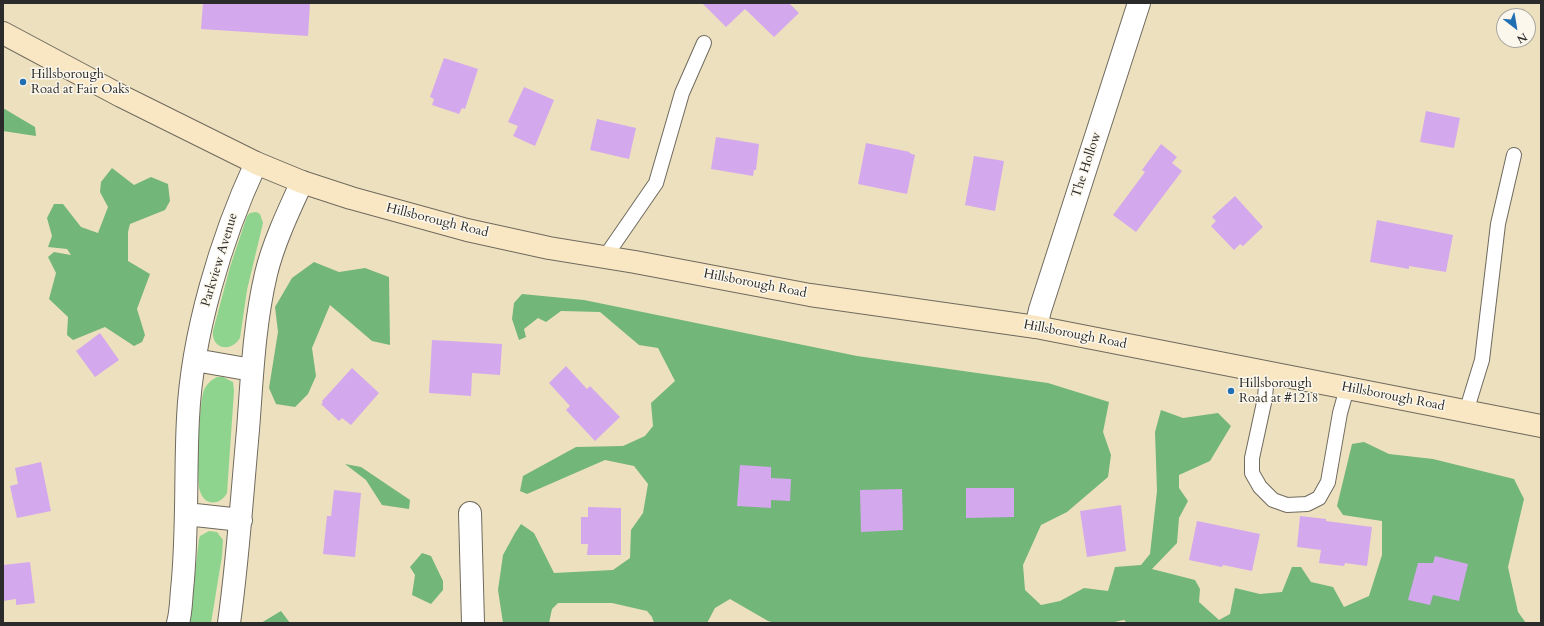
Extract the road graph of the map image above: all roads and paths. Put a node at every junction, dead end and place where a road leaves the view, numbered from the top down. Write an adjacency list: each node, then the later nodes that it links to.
1 (1139, 3): 8 (street, The Hollow)
2 (3, 33): 5 (main road, Hillsborough Road)
3 (704, 42): 7 (lane)
4 (1514, 155): 13 (lane)
5 (256, 163): 6 (main road, Hillsborough Road); 9 (street, Parkview Avenue)
6 (302, 182): 7 (main road, Hillsborough Road); 10 (street)
7 (605, 257): 8 (main road, Hillsborough Road)
8 (1036, 327): 11 (main road, Hillsborough Road)
9 (195, 360): 10 (street); 16 (street, Parkview Avenue)
10 (252, 370): 17 (street)
11 (1267, 373): 12 (main road, Hillsborough Road); 12 (lane)
12 (1347, 388): 13 (main road, Hillsborough Road)
13 (1466, 412): 14 (main road, Hillsborough Road)
14 (1541, 426)
15 (470, 513): 20 (street)
16 (186, 514): 17 (street); 18 (street, Parkview Avenue)
17 (241, 520): 19 (street)
18 (178, 623)
19 (230, 623)
20 (473, 623)

